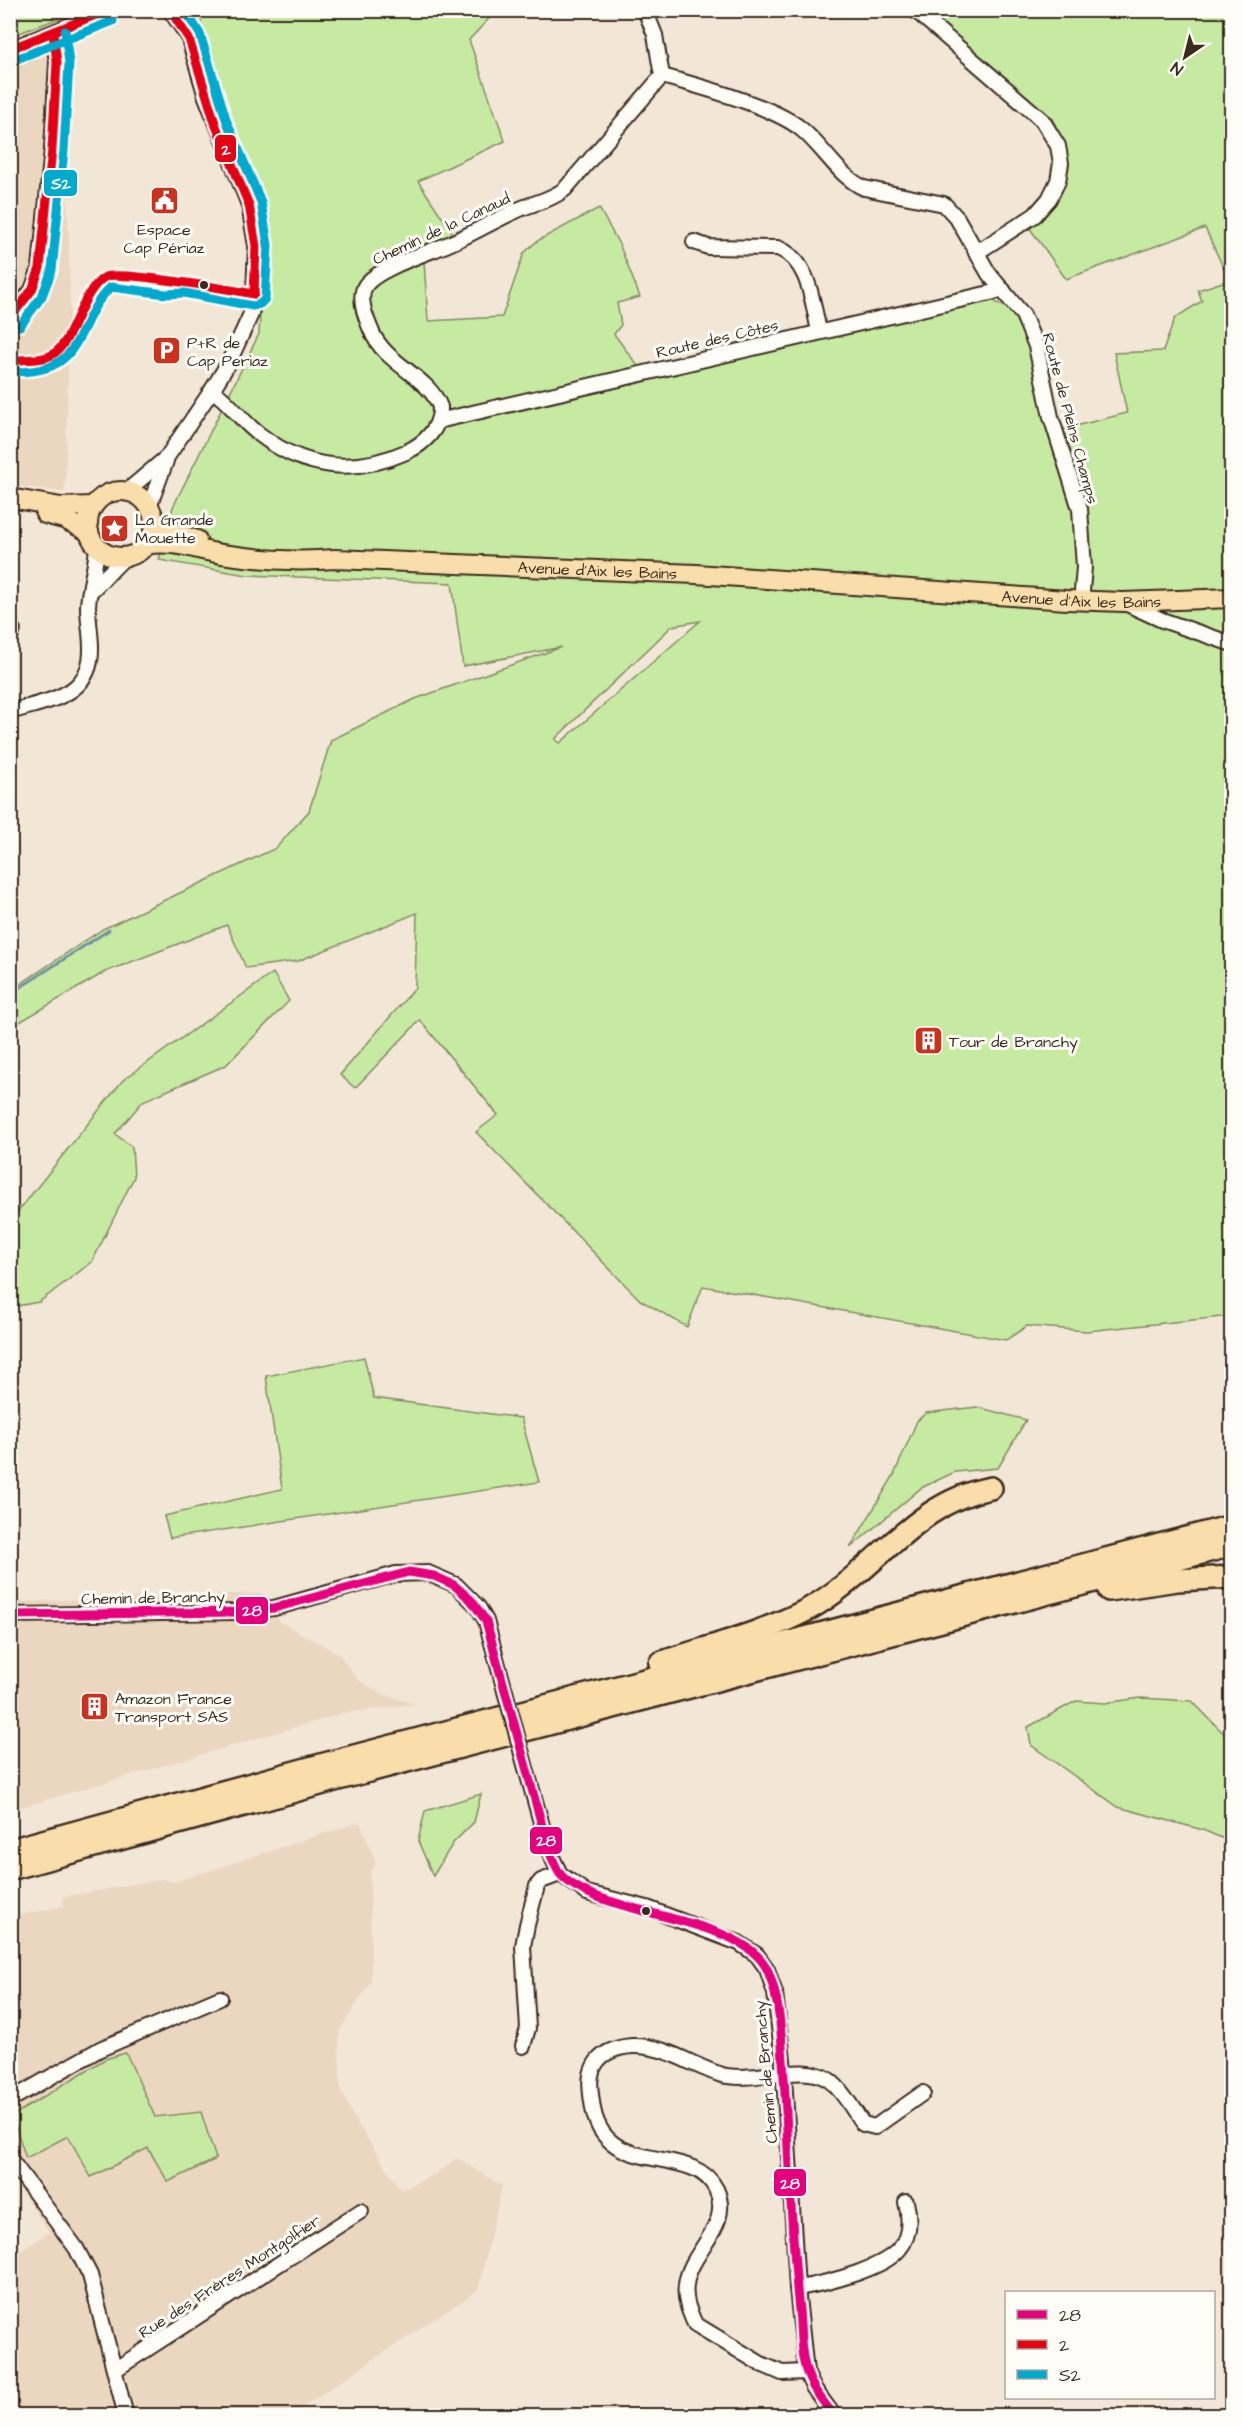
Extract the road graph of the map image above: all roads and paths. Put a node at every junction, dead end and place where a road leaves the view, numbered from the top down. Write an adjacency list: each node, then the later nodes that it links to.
1 (109, 10): 6 (street)
2 (170, 10): 7 (street)
3 (185, 10): 7 (street)
4 (645, 10): 9 (street)
5 (915, 10): 11 (street)
6 (53, 33): 8 (street); 13 (street)
7 (189, 39): 15 (street)
8 (10, 49)
9 (662, 76): 11 (street, Route de Pleins Champs); 16 (street, Chemin de la Canaud)
10 (694, 242): 14 (street)
11 (976, 253): 12 (street, Route de Pleins Champs)
12 (1003, 290): 14 (street, Route des Côtes); 30 (street, Route de Pleins Champs)
13 (10, 320)
14 (819, 332): 16 (street, Route des Côtes)
15 (212, 390): 16 (street); 17 (street)
16 (438, 421)
17 (167, 457): 18 (street); 22 (street)
18 (127, 491): 20 (main road); 22 (main road)
19 (10, 498): 20 (main road)
20 (93, 506): 23 (main road)
21 (10, 507): 23 (main road)
22 (152, 513): 24 (main road); 26 (main road, Avenue d'Aix les Bains)
23 (93, 539): 25 (main road); 29 (street)
24 (146, 546): 25 (main road); 26 (main road, Avenue d'Aix les Bains)
25 (125, 557): 29 (street)
26 (335, 559): 27 (main road, Avenue d'Aix les Bains)
27 (860, 584): 30 (main road, Avenue d'Aix les Bains); 32 (main road, Avenue d'Aix les Bains)
28 (1232, 587): 30 (main road, Avenue d'Aix les Bains)
29 (92, 590): 36 (street)
30 (1082, 591)
31 (1232, 598): 32 (main road, Avenue d'Aix les Bains)
32 (1123, 603): 35 (street)
33 (10, 629): 34 (street)
34 (10, 637)
35 (1232, 644)
36 (10, 712)
37 (991, 1488): 43 (highway)
38 (1232, 1526): 43 (highway)
39 (1232, 1545): 42 (highway)
40 (1232, 1577): 42 (highway)
41 (10, 1615): 46 (street, Chemin de Branchy, bridge)
42 (818, 1654): 45 (highway)
43 (496, 1719): 44 (highway)
44 (10, 1850)
45 (10, 1869)
46 (560, 1874): 48 (street); 49 (street, Chemin de Branchy)
47 (220, 1998): 51 (street)
48 (524, 2046)
49 (784, 2075): 50 (street); 55 (street, Chemin de Branchy); 57 (street)
50 (923, 2093)
51 (10, 2100)
52 (10, 2159): 56 (street)
53 (906, 2202): 55 (street)
54 (361, 2211): 56 (street, Rue des Frères Montgolfier)
55 (797, 2288): 57 (street, Chemin de Branchy)
56 (116, 2369): 58 (street)
57 (806, 2372): 59 (street, Chemin de Branchy)
58 (126, 2415)
59 (834, 2415)

